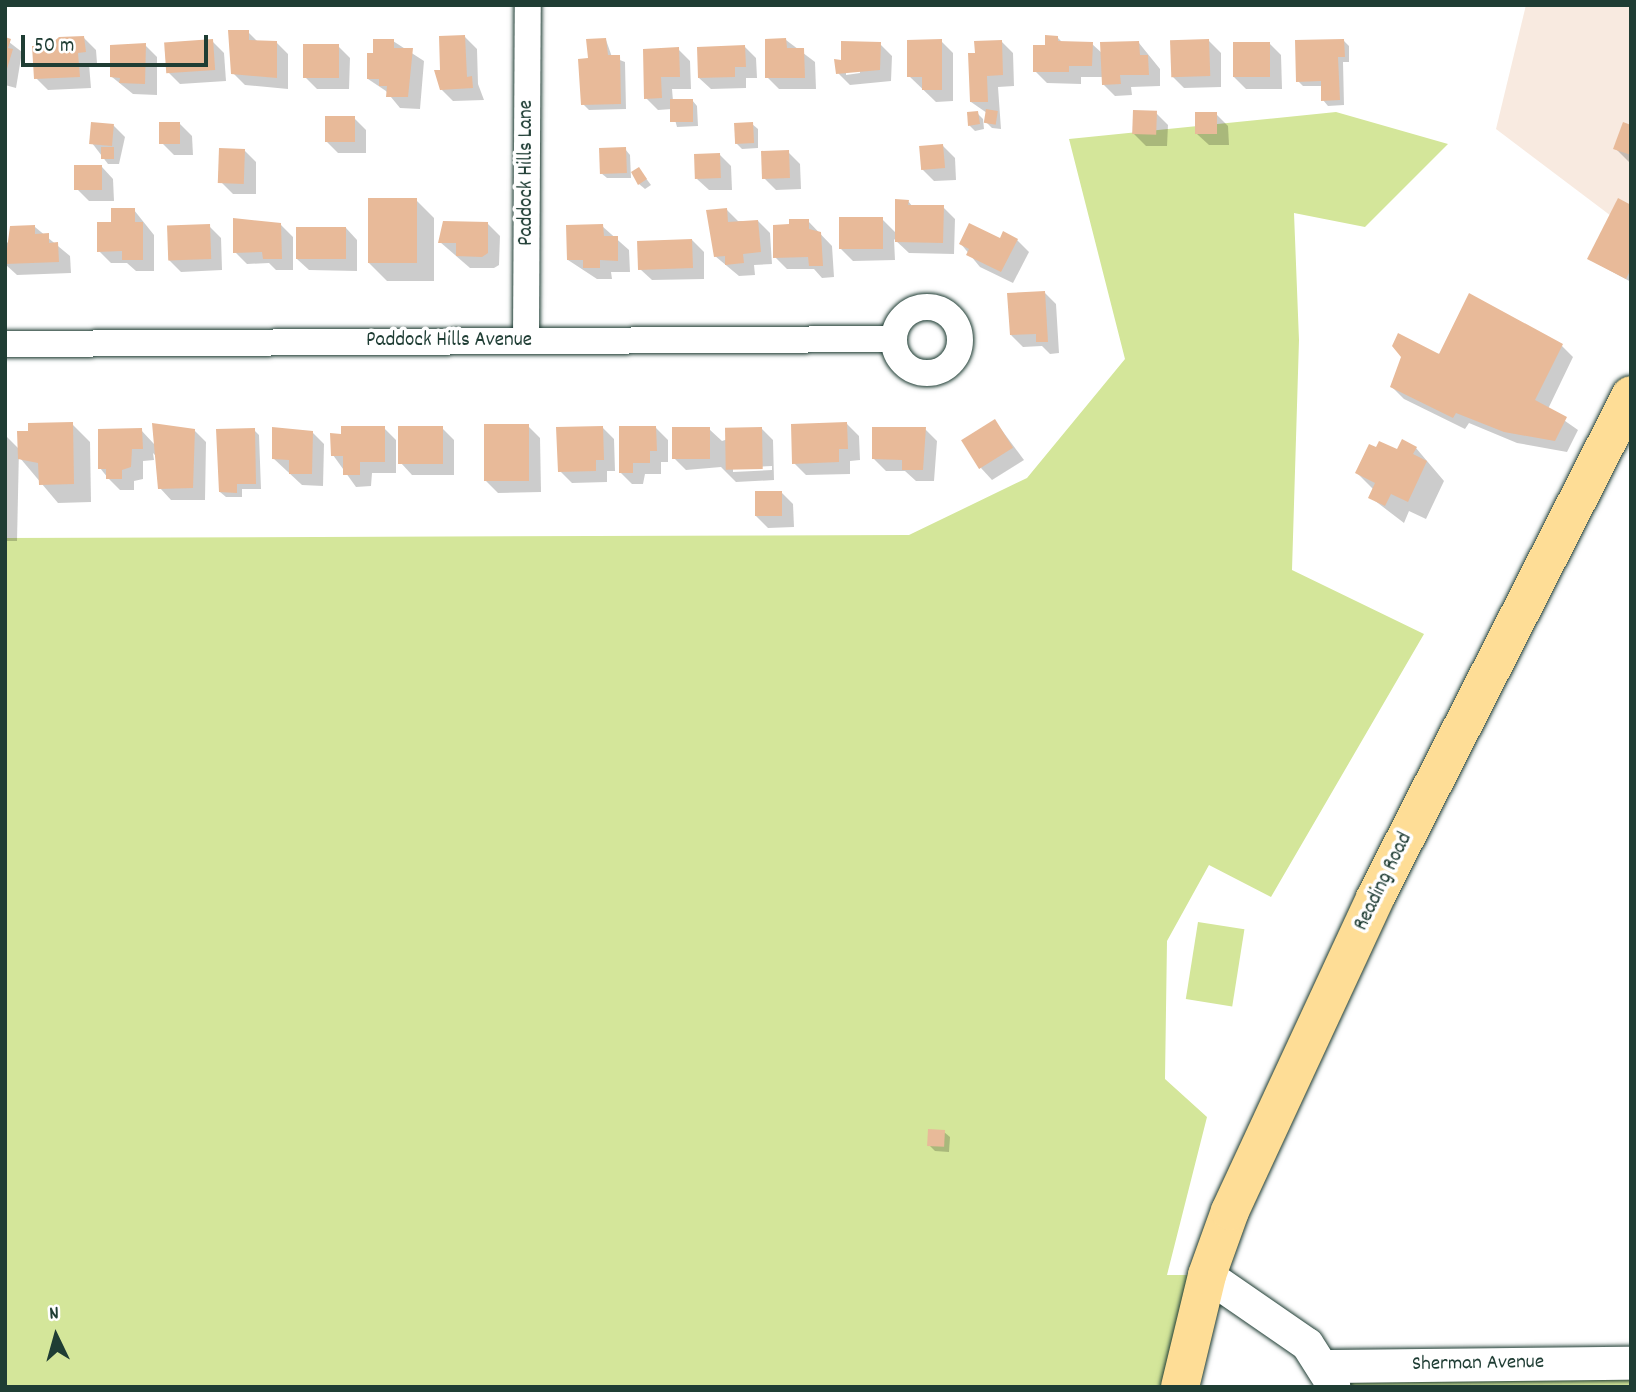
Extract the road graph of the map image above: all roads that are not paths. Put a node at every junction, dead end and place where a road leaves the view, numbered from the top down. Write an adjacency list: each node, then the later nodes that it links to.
1 (528, 5): 3 (street, Paddock Hills Lane)
2 (893, 339): 3 (street, Paddock Hills Avenue)
3 (526, 341): 4 (street, Paddock Hills Avenue)
4 (5, 344)
5 (1631, 395): 6 (main road, Reading Road)
6 (1207, 1275): 8 (street); 9 (main road, Reading Road)
7 (1631, 1363): 8 (street, Sherman Avenue)
8 (1330, 1376)
9 (1180, 1387)

